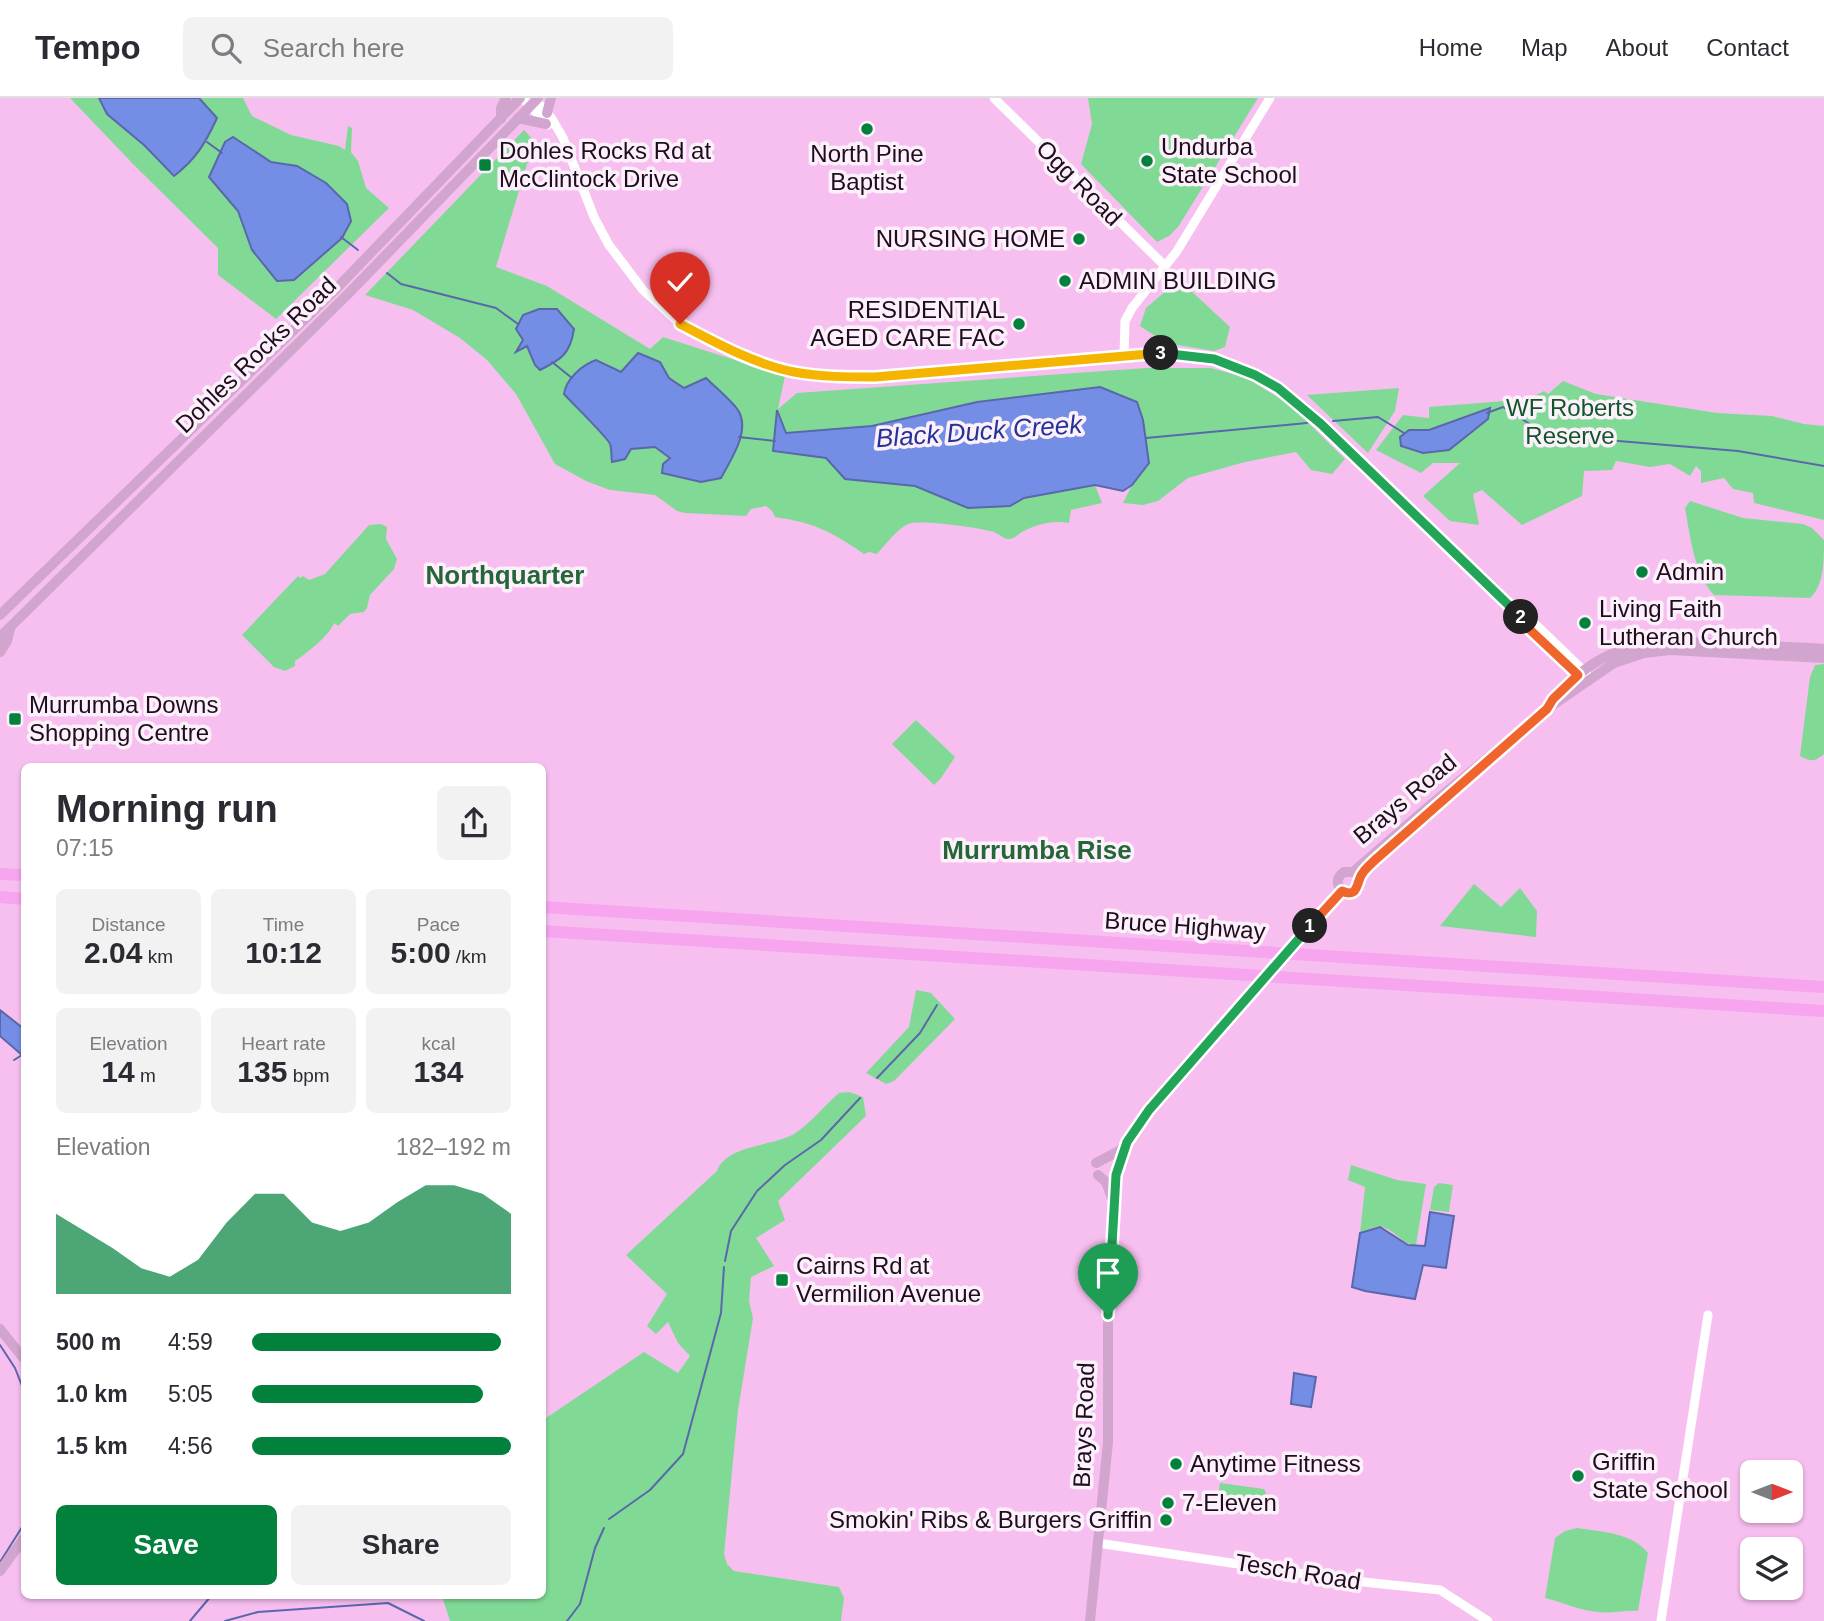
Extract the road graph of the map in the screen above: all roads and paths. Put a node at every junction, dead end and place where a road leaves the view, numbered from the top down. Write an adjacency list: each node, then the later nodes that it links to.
1 (506, 98): 8 (main road)
2 (551, 98): 7 (main road)
3 (994, 98): 9 (street, Ogg Road)
4 (1270, 98): 9 (street)
5 (530, 100): 6 (main road, Dohles Rocks Road); 7 (street); 8 (main road, Dohles Rocks Road)
6 (518, 118): 7 (main road); 12 (main road, Dohles Rocks Road)
7 (547, 118): 10 (street)
8 (501, 119): 11 (main road, Dohles Rocks Road)
9 (1165, 266): 10 (street)
10 (1124, 355): 17 (street)
11 (0, 615)
12 (10, 626): 13 (main road, Dohles Rocks Road); 15 (main road)
13 (0, 637)
14 (1824, 649): 17 (main road, Brays Road)
15 (0, 652)
16 (1824, 658): 17 (main road, Brays Road)
17 (1584, 676): 20 (main road, Brays Road)
18 (0, 874): 19 (highway)
19 (21, 875)
20 (1356, 875): 21 (main road); 21 (main road)
21 (1342, 891): 28 (main road, Brays Road)
22 (0, 897): 23 (highway)
23 (21, 899)
24 (546, 907): 26 (highway, Bruce Highway)
25 (546, 931): 27 (highway, Bruce Highway)
26 (1824, 987)
27 (1824, 1011)
28 (1127, 1142): 29 (main road); 31 (main road, Brays Road)
29 (1096, 1163)
30 (1098, 1175): 31 (main road)
31 (1113, 1200): 36 (main road, Brays Road)
32 (1707, 1315): 40 (street)
33 (0, 1329): 34 (main road)
34 (21, 1355)
35 (21, 1542): 37 (main road)
36 (1098, 1543): 38 (main road, Brays Road); 39 (street, Tesch Road)
37 (0, 1571)
38 (1090, 1621)
39 (1489, 1621)
40 (1661, 1621)

